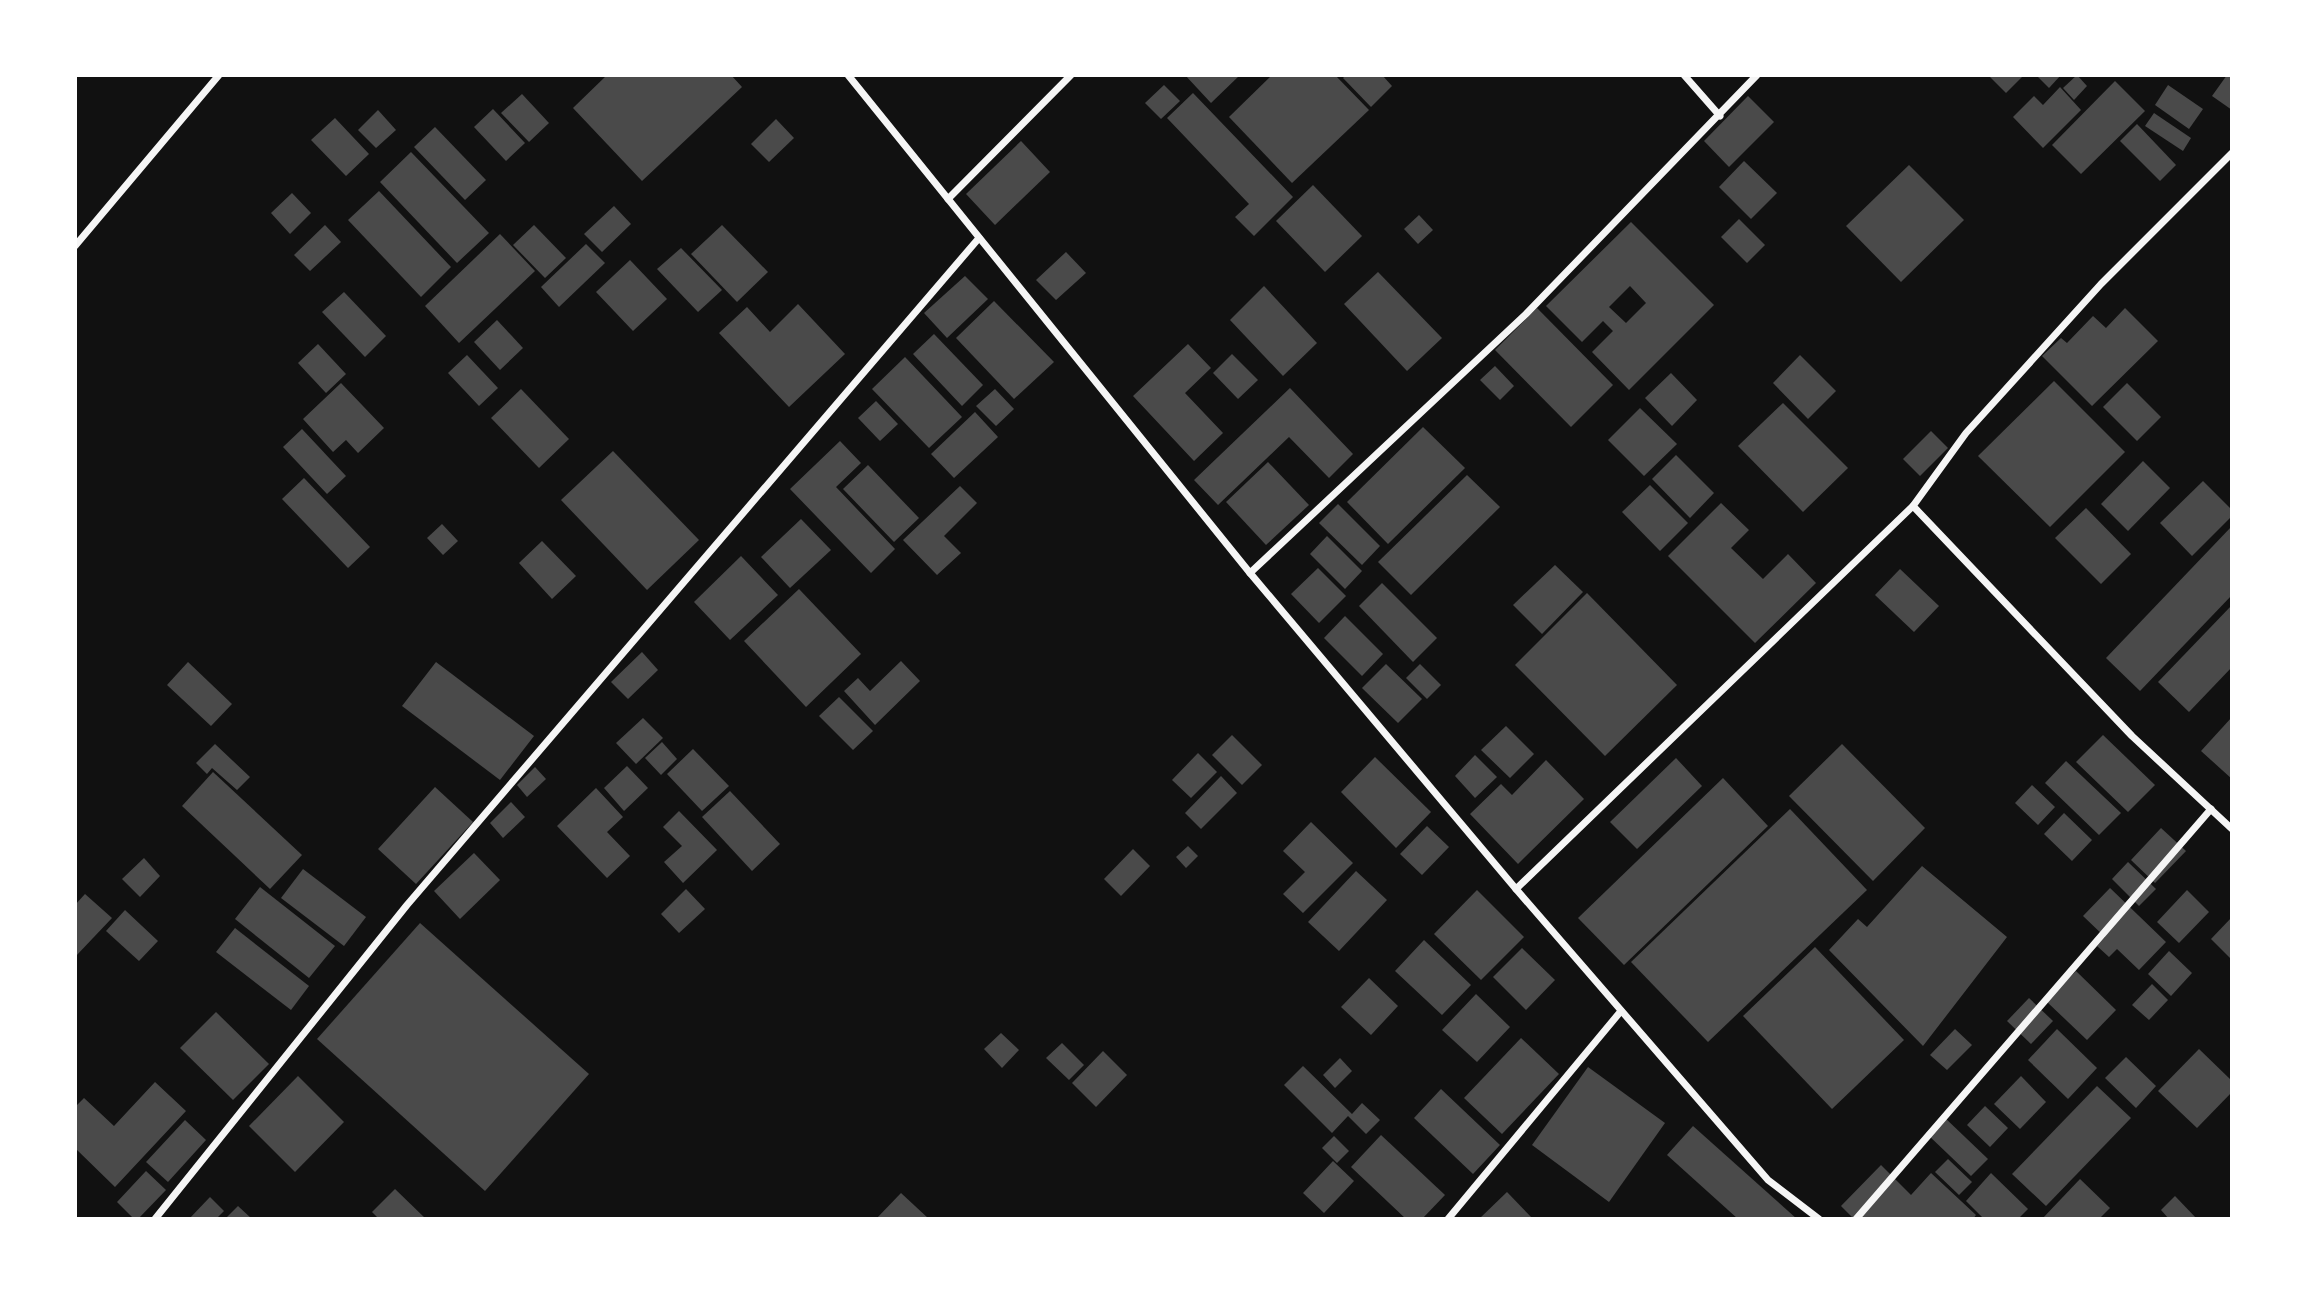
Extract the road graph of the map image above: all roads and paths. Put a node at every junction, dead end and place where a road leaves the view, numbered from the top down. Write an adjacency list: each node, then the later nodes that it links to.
1 (219, 75): 10 (street)
2 (848, 75): 8 (street)
3 (1071, 75): 8 (street)
4 (1684, 75): 6 (street)
5 (1757, 75): 6 (street)
6 (1720, 116): 12 (street)
7 (2232, 153): 11 (street)
8 (948, 199): 9 (street)
9 (979, 238): 12 (street); 17 (street)
10 (75, 246)
11 (1913, 506): 13 (street); 15 (street)
12 (1250, 573): 15 (street)
13 (2211, 810): 14 (street); 20 (street)
14 (2232, 829)
15 (1516, 889): 16 (street)
16 (1621, 1011): 18 (street); 19 (street)
17 (155, 1219)
18 (1447, 1219)
19 (1819, 1219)
20 (1856, 1219)

